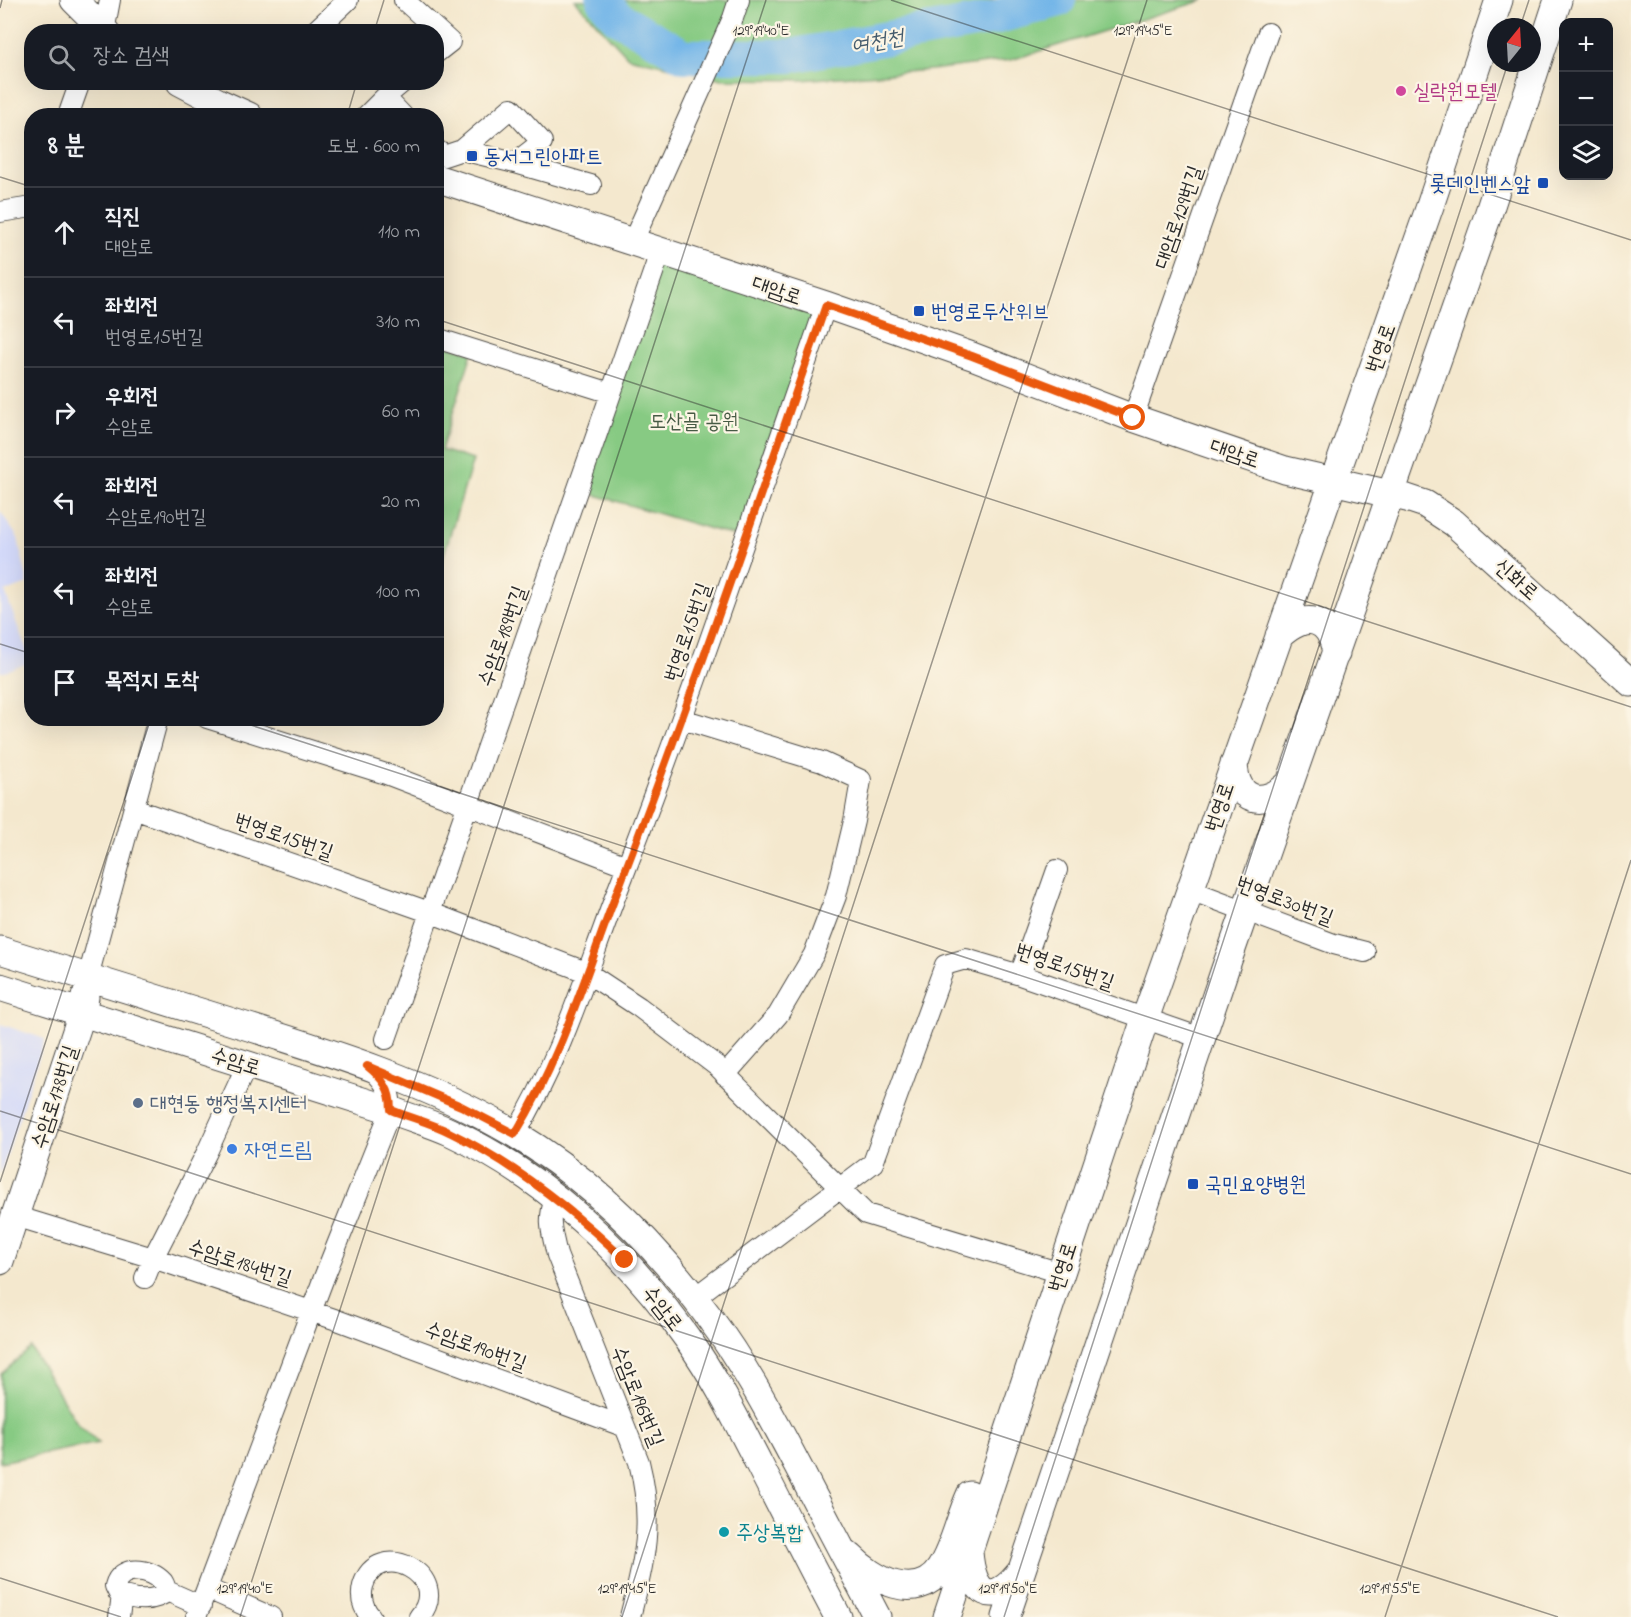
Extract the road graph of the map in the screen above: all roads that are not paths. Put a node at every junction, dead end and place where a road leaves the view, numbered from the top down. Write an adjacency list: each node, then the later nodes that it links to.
1 (74, 0): 8 (main road)
2 (110, 0): 9 (street)
3 (348, 0): 10 (street)
4 (404, 0): 11 (street)
5 (1499, 0): 36 (main road, 번영로)
6 (1558, 0): 37 (main road)
7 (736, 9): 30 (street)
8 (98, 24)
9 (106, 24)
10 (322, 24)
11 (430, 24)
12 (1268, 33): 35 (street, 대암로129번길)
13 (444, 37): 14 (street)
14 (444, 47)
15 (77, 90): 19 (street)
16 (195, 90): 20 (main road)
17 (394, 90): 18 (street)
18 (385, 98): 21 (street); 22 (street)
19 (71, 108)
20 (231, 108)
21 (374, 108)
22 (395, 108)
23 (462, 150): 24 (street); 25 (street); 25 (street)
24 (444, 156)
25 (515, 163): 27 (street)
26 (444, 181): 30 (main road, 대암로)
27 (591, 185)
28 (24, 208): 29 (street)
29 (0, 212)
30 (633, 241): 31 (main road, 대암로)
31 (661, 250): 32 (main road, 대암로); 34 (street, 수암로189번길)
32 (826, 305): 35 (main road, 대암로); 41 (street, 번영로15번길)
33 (444, 341): 34 (street)
34 (611, 393): 46 (street, 수암로189번길)
35 (1133, 418): 36 (main road, 대암로)
36 (1332, 482): 37 (main road, 대암로); 38 (main road, 번영로)
37 (1390, 494): 39 (main road); 40 (main road, 신화로)
38 (1279, 636): 39 (main road); 44 (main road, 번영로)
39 (1336, 654): 45 (main road)
40 (1631, 683)
41 (682, 719): 48 (street, 번영로15번길); 65 (street)
42 (156, 726): 47 (street)
43 (233, 726): 46 (street)
44 (1234, 764): 45 (main road); 50 (main road, 번영로)
45 (1290, 783): 51 (main road)
46 (468, 805): 48 (street); 52 (street, 수암로189번길)
47 (134, 809): 52 (street, 번영로15번길); 57 (street)
48 (627, 866): 55 (street, 번영로15번길)
49 (1057, 870): 56 (street)
50 (1190, 890): 51 (street, 번영로30번길); 60 (main road, 번영로)
51 (1245, 911): 54 (street, 번영로30번길); 61 (main road)
52 (429, 912): 55 (street, 번영로15번길); 62 (street, 수암로189번길)
53 (0, 950): 57 (main road, 수암로)
54 (1365, 952)
55 (586, 972): 65 (street, 번영로15번길); 67 (street, 번영로15번길)
56 (1020, 975): 60 (street, 번영로15번길); 68 (street, 번영로15번길)
57 (88, 977): 59 (main road, 수암로178번길); 64 (main road, 수암로)
58 (0, 987): 59 (main road, 수암로)
59 (82, 1013): 63 (main road, 수암로); 70 (main road, 수암로178번길)
60 (1145, 1019): 61 (street, 번영로15번길); 73 (main road, 번영로)
61 (1201, 1038): 81 (main road)
62 (386, 1039)
63 (247, 1065): 66 (main road, 수암로); 71 (street)
64 (367, 1066): 66 (street); 67 (main road, 수암로)
65 (725, 1075): 68 (street, 번영로15번길)
66 (391, 1110): 69 (main road, 수암로); 76 (street)
67 (515, 1134): 75 (main road, 수암로)
68 (841, 1187): 73 (street, 번영로15번길); 75 (street)
69 (555, 1199): 78 (street, 수암로196번길); 92 (main road, 수암로)
70 (15, 1216): 71 (street); 72 (main road, 수암로178번길)
71 (153, 1258): 74 (street); 76 (street, 수암로184번길)
72 (0, 1261)
73 (1060, 1273): 77 (main road, 번영로)
74 (145, 1278)
75 (694, 1298): 79 (main road, 수암로)
76 (311, 1311): 78 (street, 수암로190번길); 85 (street)
77 (1018, 1403): 79 (main road); 80 (main road, 번영로)
78 (625, 1427): 91 (street, 수암로196번길)
79 (838, 1544): 93 (main road, 수암로)
80 (969, 1550): 81 (main road); 94 (main road, 번영로)
81 (1022, 1569): 95 (main road)
82 (167, 1591): 83 (street); 84 (street); 85 (street)
83 (122, 1595): 84 (street); 87 (street)
84 (142, 1599): 88 (street)
85 (202, 1604): 89 (street)
86 (421, 1616): 90 (street)
87 (119, 1617)
88 (133, 1617)
89 (271, 1617)
90 (371, 1617)
91 (630, 1617)
92 (838, 1617)
93 (877, 1617)
94 (947, 1617)
95 (1006, 1617)

